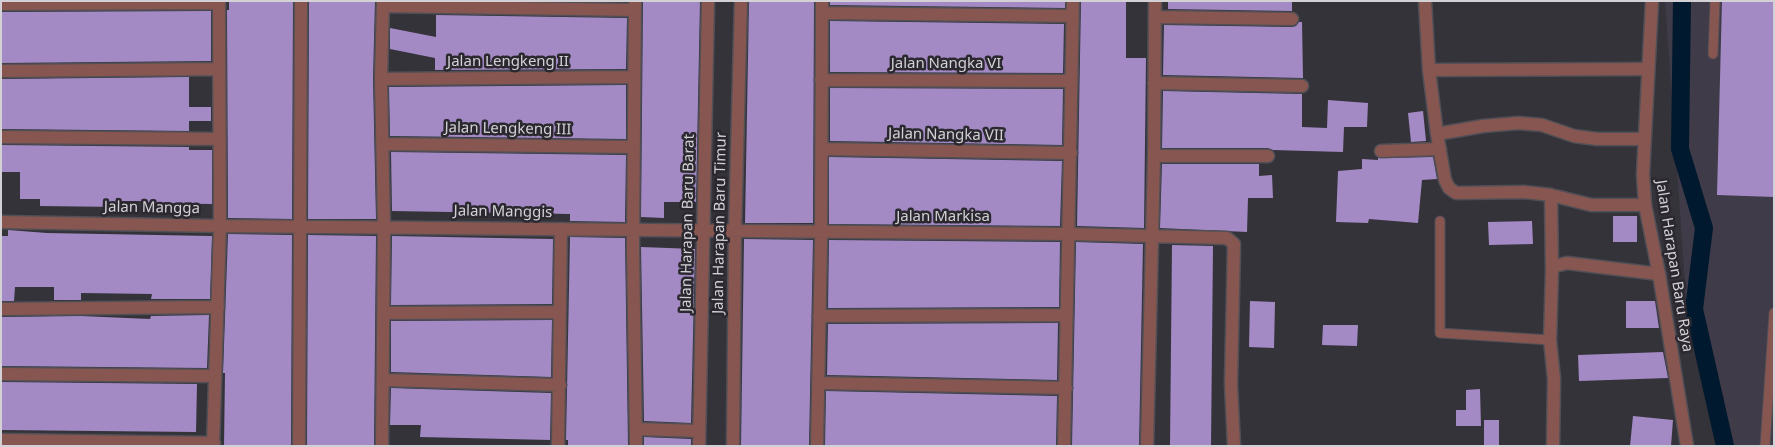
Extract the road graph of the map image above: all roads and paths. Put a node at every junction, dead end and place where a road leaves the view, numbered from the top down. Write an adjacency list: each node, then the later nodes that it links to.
1 (302, 1): 45 (street)
2 (708, 1): 49 (street, Jalan Harapan Baru Barat)
3 (742, 1): 50 (street, Jalan Harapan Baru Timur)
4 (1073, 1): 14 (street)
5 (1155, 1): 15 (street)
6 (1425, 1): 20 (street)
7 (1652, 1): 19 (street, Jalan Harapan Baru Raya)
8 (1715, 1): 17 (lane)
9 (219, 2): 10 (street); 18 (street)
10 (1, 4)
11 (383, 4): 12 (street); 23 (street)
12 (635, 6): 22 (street)
13 (822, 7): 14 (street); 24 (street)
14 (1073, 16): 25 (street)
15 (1155, 17): 16 (street); 26 (street)
16 (1292, 19)
17 (1713, 54)
18 (219, 69): 21 (street); 31 (street)
19 (1648, 69): 20 (street); 30 (street, Jalan Harapan Baru Raya)
20 (1429, 70): 28 (street)
21 (1, 71)
22 (634, 78): 23 (street, Jalan Lengkeng II); 33 (street)
23 (381, 79): 32 (street)
24 (821, 80): 25 (street, Jalan Nangka VI); 34 (street)
25 (1071, 81): 37 (street)
26 (1154, 83): 27 (street); 38 (street)
27 (1302, 86)
28 (1437, 134): 30 (street); 35 (street)
29 (1, 138): 31 (street)
30 (1644, 138): 41 (street, Jalan Harapan Baru Raya)
31 (220, 139): 44 (street)
32 (382, 144): 33 (street, Jalan Lengkeng III); 46 (street)
33 (633, 147): 48 (street)
34 (821, 148): 37 (street, Jalan Nangka VII); 51 (street)
35 (1440, 149): 36 (street); 40 (street)
36 (1381, 151)
37 (1071, 153): 52 (street)
38 (1154, 156): 39 (street); 53 (street)
39 (1268, 156)
40 (1551, 195): 41 (street); 54 (street)
41 (1645, 205): 55 (street, Jalan Harapan Baru Raya)
42 (1440, 221): 63 (lane)
43 (1, 222): 44 (street, Jalan Mangga)
44 (220, 226): 45 (street, Jalan Mangga); 56 (street)
45 (302, 226): 46 (street, Jalan Manggis); 74 (street)
46 (384, 227): 47 (street, Jalan Manggis); 60 (street)
47 (561, 228): 48 (street, Jalan Manggis); 58 (street)
48 (633, 229): 49 (street, Jalan Manggis); 70 (street)
49 (704, 230): 50 (street, Jalan Manggis); 71 (street, Jalan Harapan Baru Barat)
50 (735, 232): 51 (street, Jalan Markisa); 79 (street, Jalan Harapan Baru Timur)
51 (820, 232): 52 (street, Jalan Markisa); 62 (street)
52 (1069, 234): 53 (street, Jalan Markisa); 61 (street)
53 (1152, 236): 82 (street); 83 (street, Jalan Markisa)
54 (1552, 271): 55 (street); 63 (street)
55 (1659, 274): 85 (street, Jalan Harapan Baru Raya)
56 (218, 307): 57 (street); 65 (street)
57 (1, 309)
58 (560, 312): 60 (street); 68 (street)
59 (1774, 312): 86 (lane)
60 (383, 313): 66 (street)
61 (1067, 315): 62 (street); 69 (street)
62 (819, 316): 67 (street)
63 (1550, 340): 84 (street)
64 (1, 374): 65 (street)
65 (215, 376): 73 (street)
66 (383, 380): 68 (street); 75 (street)
67 (818, 384): 69 (street); 80 (street)
68 (560, 385): 76 (street)
69 (1066, 388): 81 (street)
70 (636, 429): 71 (street); 77 (street)
71 (699, 431): 78 (street, Jalan Harapan Baru Barat)
72 (1, 440): 73 (street)
73 (214, 444)
74 (299, 446)
75 (382, 446)
76 (558, 446)
77 (636, 446)
78 (699, 446)
79 (733, 446)
80 (817, 446)
81 (1064, 446)
82 (1147, 446)
83 (1234, 446)
84 (1553, 446)
85 (1687, 446)
86 (1765, 446)

